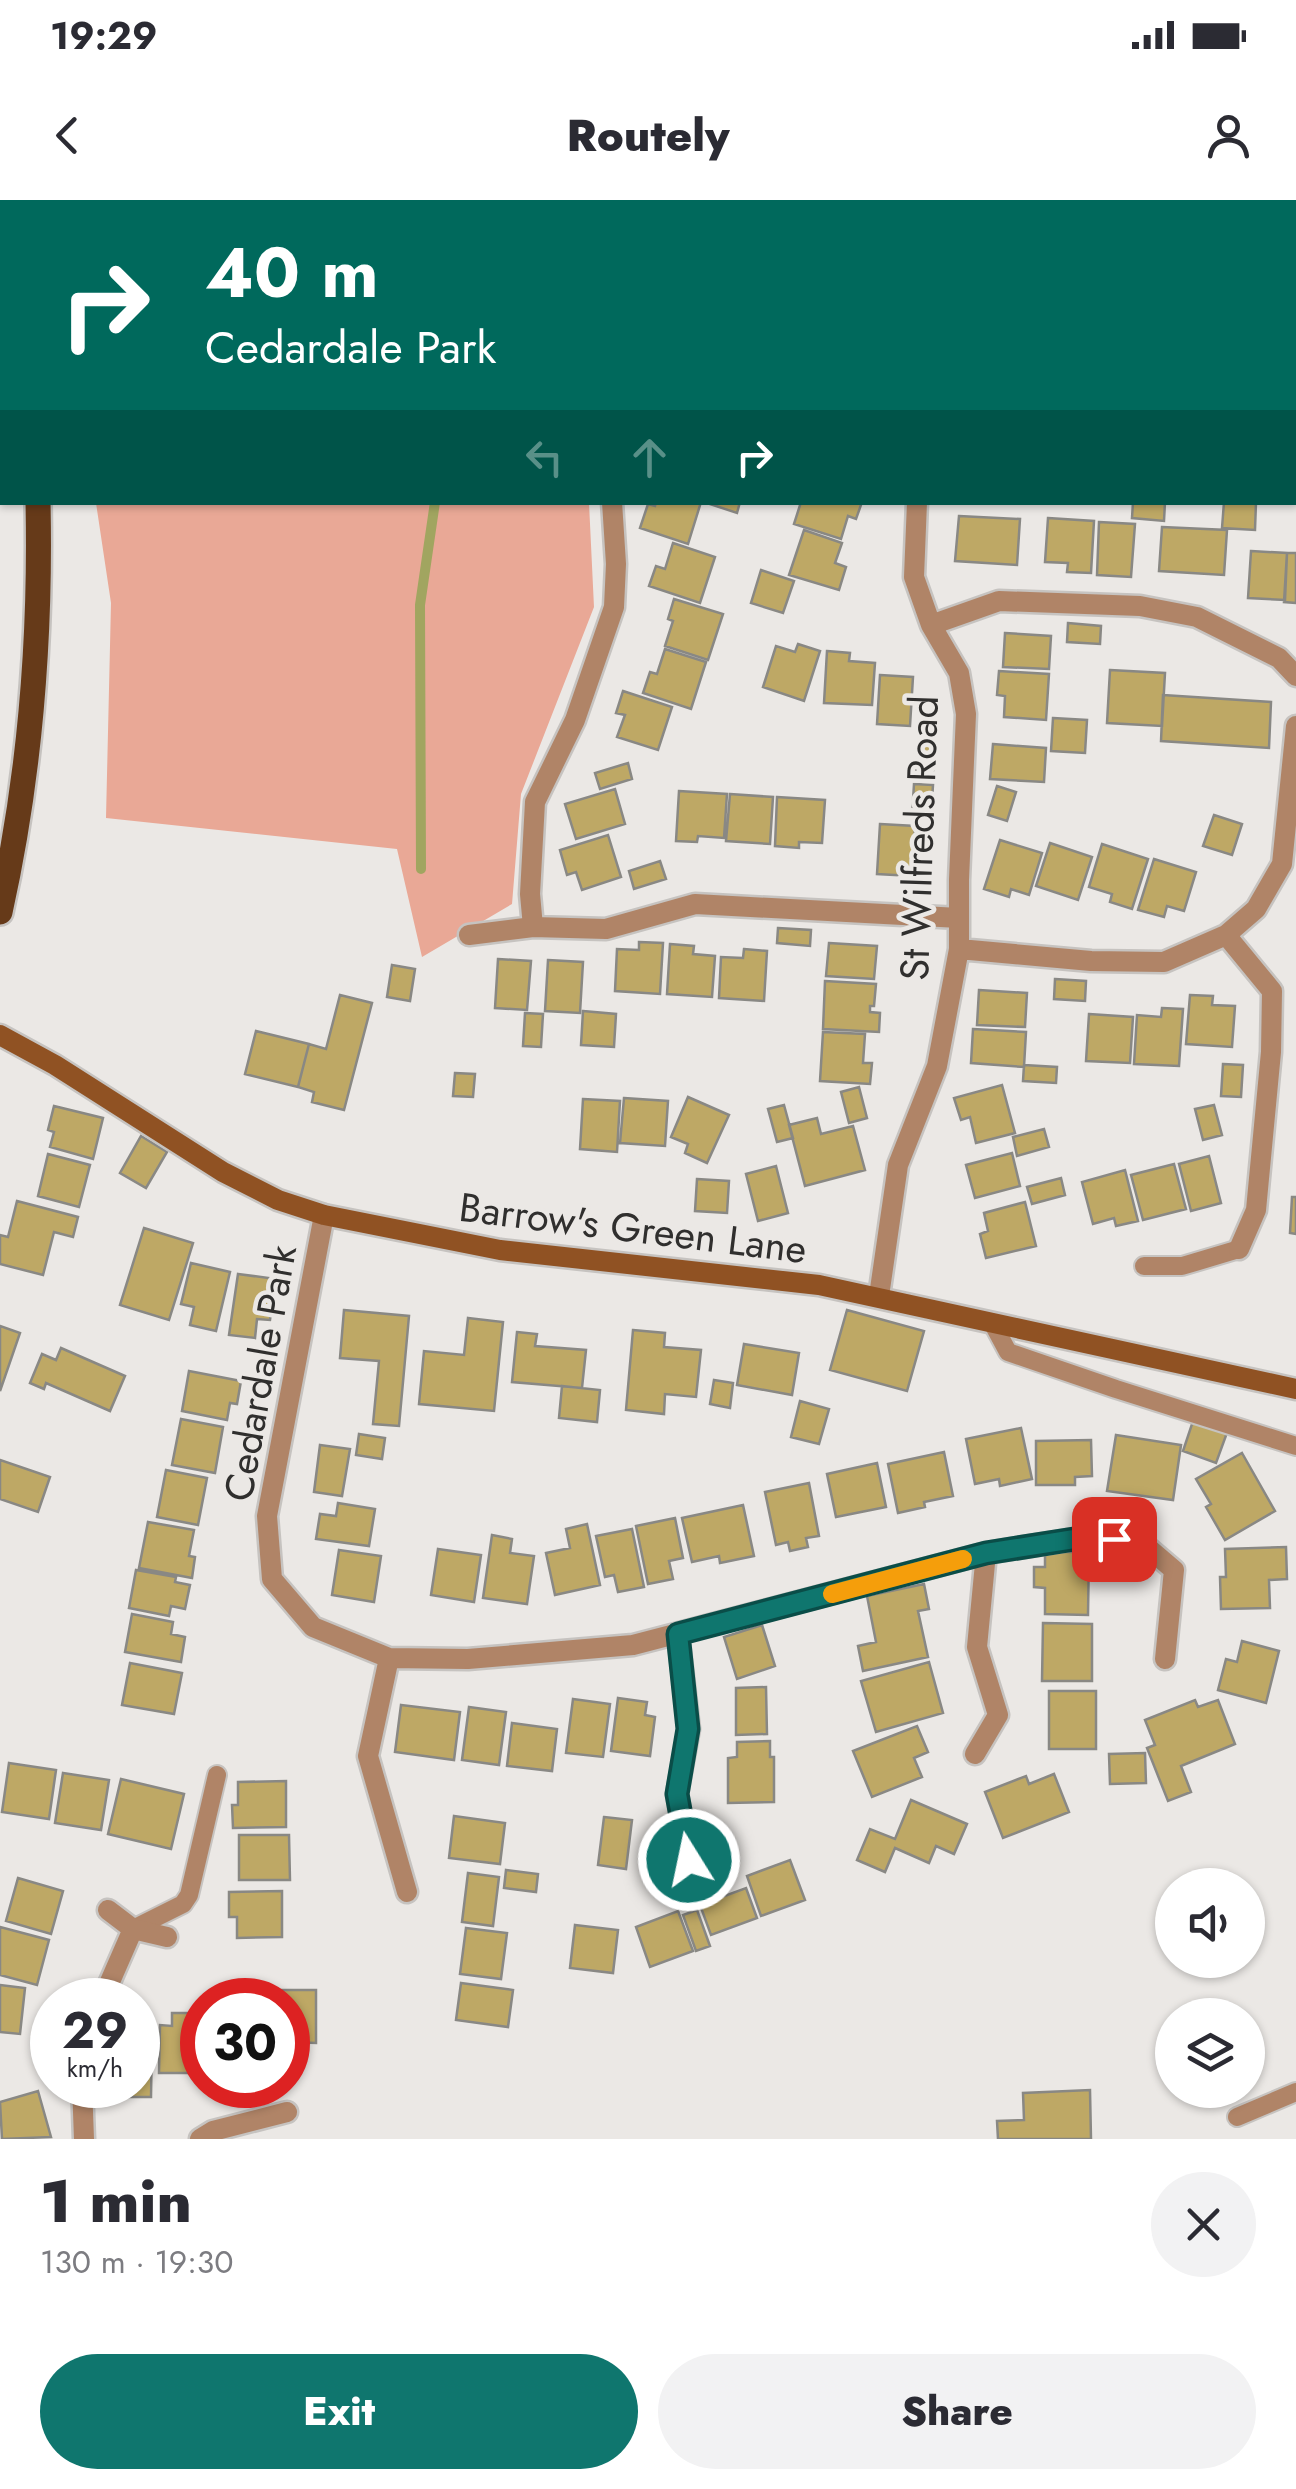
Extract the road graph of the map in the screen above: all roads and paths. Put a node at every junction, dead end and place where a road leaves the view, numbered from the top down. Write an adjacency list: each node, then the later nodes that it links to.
1 (38, 505): 7 (main road)
2 (612, 505): 9 (street)
3 (917, 505): 4 (street, St Wilfreds Road)
4 (931, 626): 5 (street); 8 (street, St Wilfreds Road)
5 (1296, 676)
6 (1296, 726): 11 (street)
7 (0, 912)
8 (959, 918): 9 (street); 12 (street, St Wilfreds Road)
9 (533, 927): 10 (street)
10 (469, 935)
11 (1226, 935): 12 (street); 15 (street)
12 (960, 949): 17 (street, St Wilfreds Road)
13 (0, 1036): 14 (street, Barrow's Green Lane)
14 (324, 1215): 17 (street, Barrow's Green Lane); 23 (street, Cedardale Park)
15 (1240, 1249): 16 (lane)
16 (1144, 1266)
17 (879, 1296): 18 (street, Barrow's Green Lane)
18 (994, 1326): 19 (street, Barrow's Green Lane); 20 (lane)
19 (1296, 1389)
20 (1296, 1446)
21 (986, 1553): 22 (street, Cedardale Park); 24 (street, Cedardale Park); 25 (street)
22 (678, 1634): 23 (street, Cedardale Park); 27 (street)
23 (389, 1658): 28 (street)
24 (1166, 1659)
25 (975, 1754)
26 (218, 1775): 30 (lane)
27 (689, 1860)
28 (407, 1892)
29 (108, 1910): 30 (street)
30 (133, 1929): 31 (street); 32 (street)
31 (167, 1937)
32 (112, 1978)
33 (1296, 2092): 36 (lane)
34 (83, 2108): 37 (street)
35 (287, 2112): 38 (street)
36 (1237, 2117)
37 (84, 2139)
38 (200, 2139)

